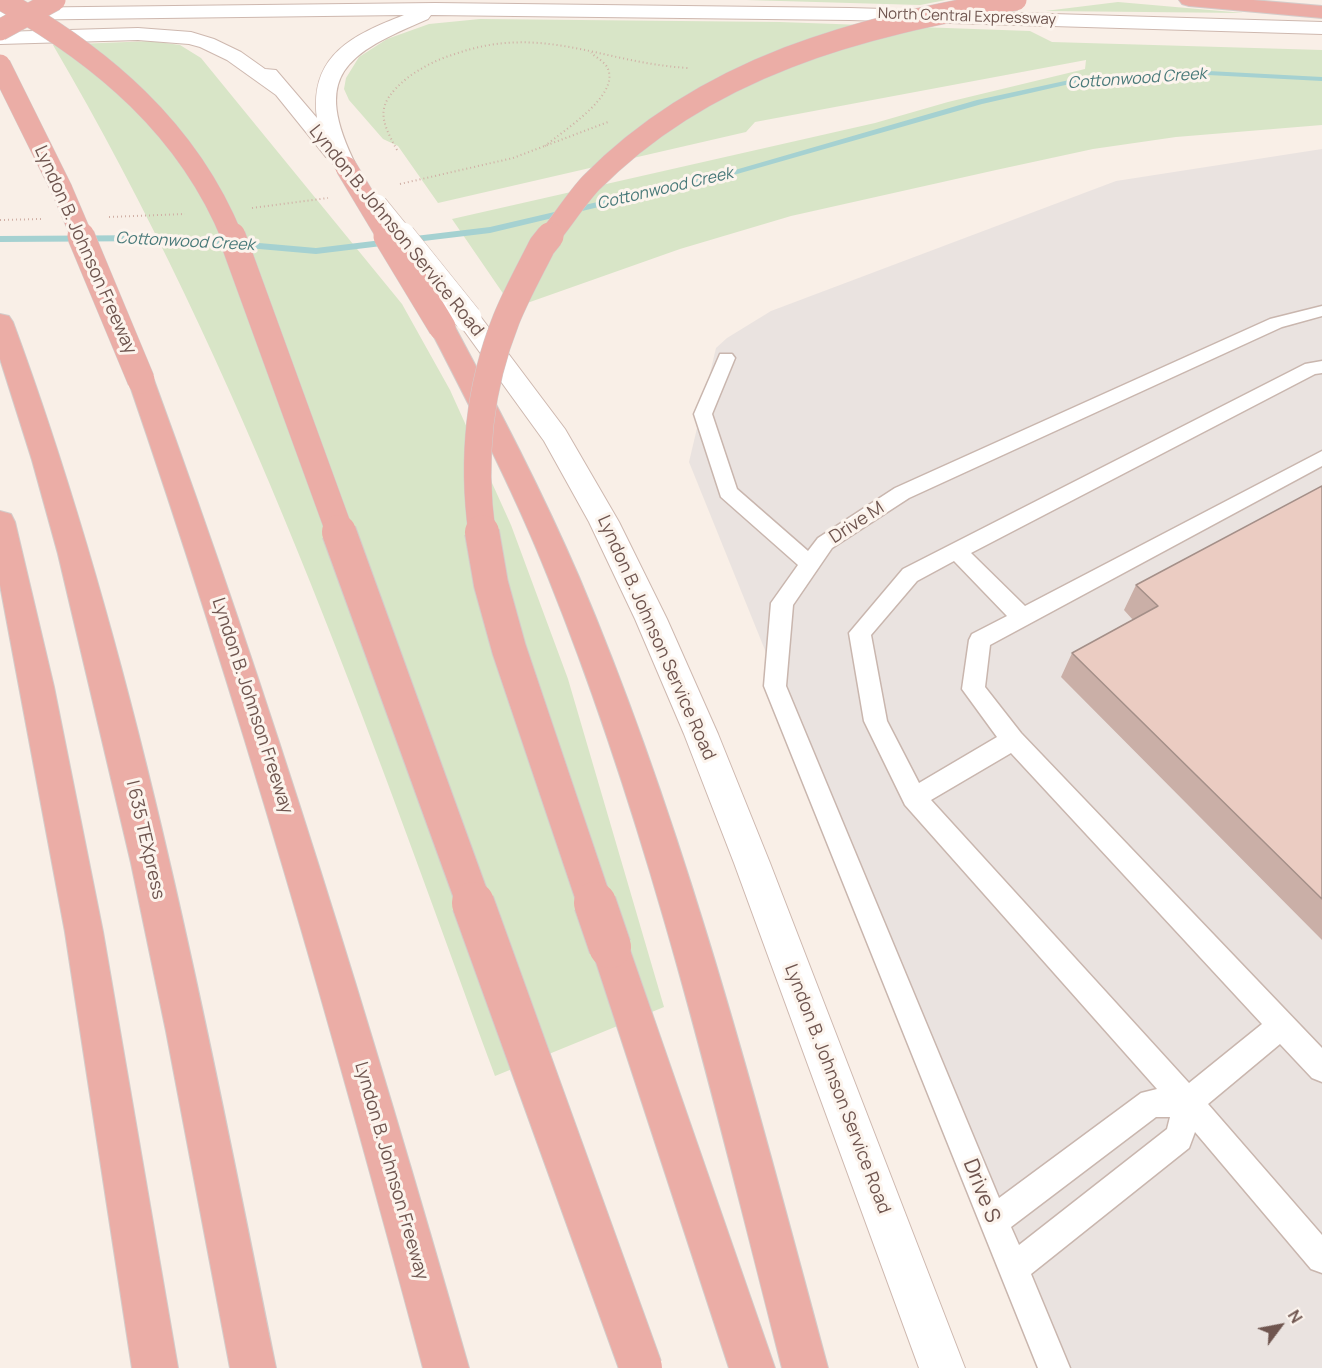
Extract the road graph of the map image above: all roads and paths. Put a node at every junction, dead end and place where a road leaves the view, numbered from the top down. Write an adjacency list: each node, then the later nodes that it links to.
1 (2, 0): 43 (highway, bridge)
2 (56, 0): 12 (highway, bridge)
3 (280, 0): 7 (main road)
4 (1016, 0): 44 (highway, bridge)
5 (1189, 0): 9 (highway)
6 (212, 5): 7 (main road, North Central Expressway); 10 (main road, North Central Expressway); 17 (main road, Lyndon B. Johnson Service Road)
7 (302, 9): 8 (main road, North Central Expressway)
8 (435, 9): 11 (main road, North Central Expressway); 20 (main road)
9 (1322, 12)
10 (0, 14)
11 (1322, 28)
12 (0, 30)
13 (0, 38): 17 (main road)
14 (585, 49): 16 (path); 18 (path); 19 (path)
15 (0, 64): 42 (highway, Lyndon B. Johnson Freeway, bridge)
16 (698, 69)
17 (283, 91): 20 (main road, Lyndon B. Johnson Service Road)
18 (542, 148)
19 (397, 150)
20 (346, 167): 23 (highway, bridge)
21 (1322, 311): 29 (lane, Drive M)
22 (0, 322): 41 (highway, I 635 TEXpress)
23 (455, 323): 45 (highway); 46 (main road, Lyndon B. Johnson Service Road)
24 (726, 358): 29 (lane)
25 (1322, 367): 28 (lane)
26 (1322, 458): 30 (lane)
27 (0, 522): 40 (highway)
28 (957, 551): 30 (lane); 32 (lane)
29 (810, 564): 33 (lane, Drive M)
30 (1022, 617): 31 (lane)
31 (1013, 740): 32 (lane); 34 (lane)
32 (914, 798): 36 (lane)
33 (909, 1014): 37 (lane, Drive S)
34 (1281, 1025): 35 (lane); 36 (lane)
35 (1322, 1068)
36 (1188, 1102): 37 (lane); 38 (lane); 39 (lane)
37 (994, 1221): 39 (lane, Drive S)
38 (1322, 1258)
39 (1013, 1269): 47 (lane, Drive S)
40 (155, 1368)
41 (253, 1368)
42 (446, 1368)
43 (641, 1368)
44 (752, 1368)
45 (805, 1368)
46 (942, 1368)
47 (1054, 1368)

